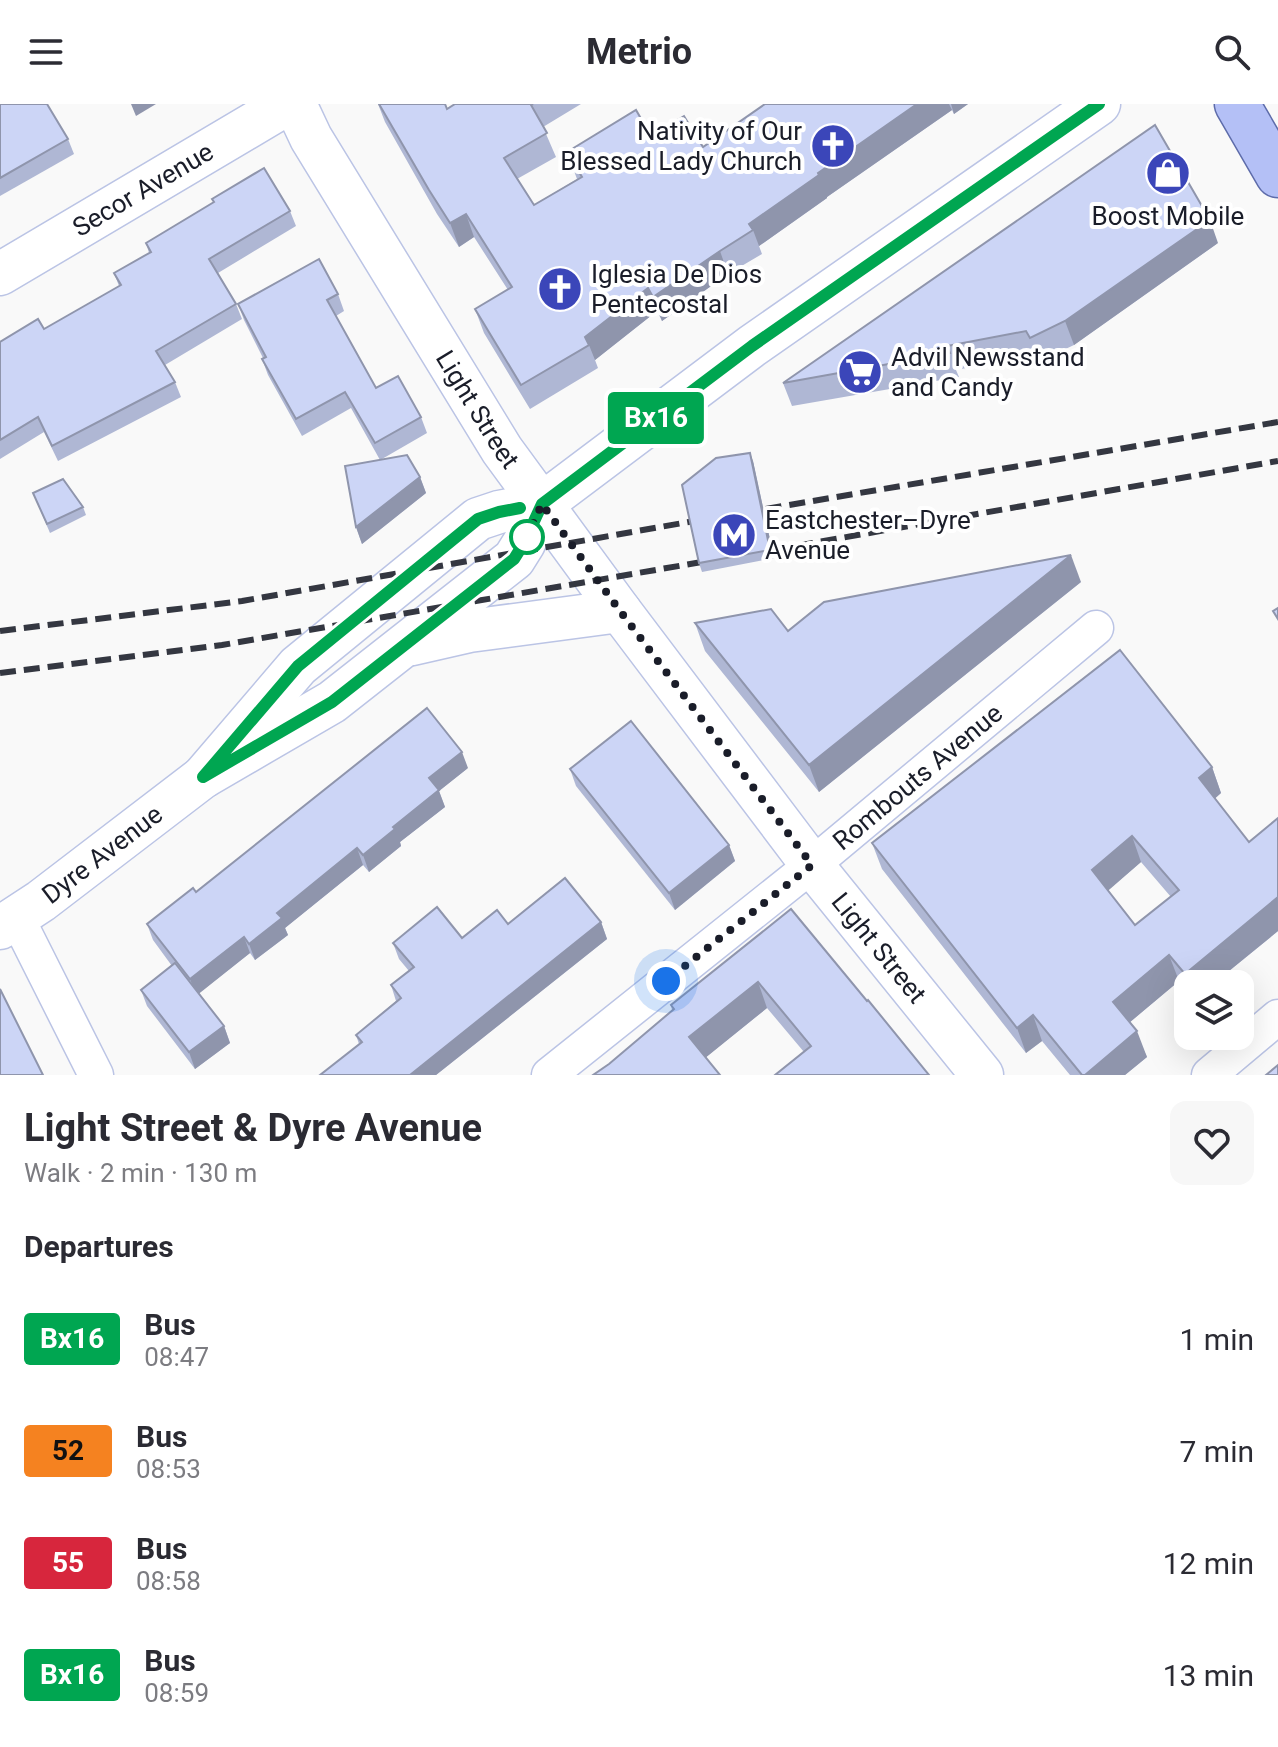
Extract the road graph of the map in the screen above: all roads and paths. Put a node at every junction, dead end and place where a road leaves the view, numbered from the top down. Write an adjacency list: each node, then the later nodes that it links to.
1 (287, 104): 6 (street, Secor Avenue)
2 (295, 104): 7 (street, Light Street)
3 (1099, 104): 7 (street, Dyre Avenue)
4 (1237, 104): 5 (main road)
5 (1278, 175)
6 (0, 274)
7 (542, 504): 8 (street, Light Street); 10 (street, Dyre Avenue); 11 (street, Dyre Avenue)
8 (620, 611): 10 (street); 12 (street, Light Street)
9 (1096, 628): 12 (street, Rombouts Avenue)
10 (403, 646): 11 (street, Dyre Avenue)
11 (203, 777): 13 (street, Dyre Avenue)
12 (812, 865): 16 (street, Rombouts Avenue); 17 (street, Light Street)
13 (8, 923): 15 (street)
14 (1278, 1017): 18 (street)
15 (96, 1075)
16 (549, 1075)
17 (982, 1075)
18 (1209, 1075)

